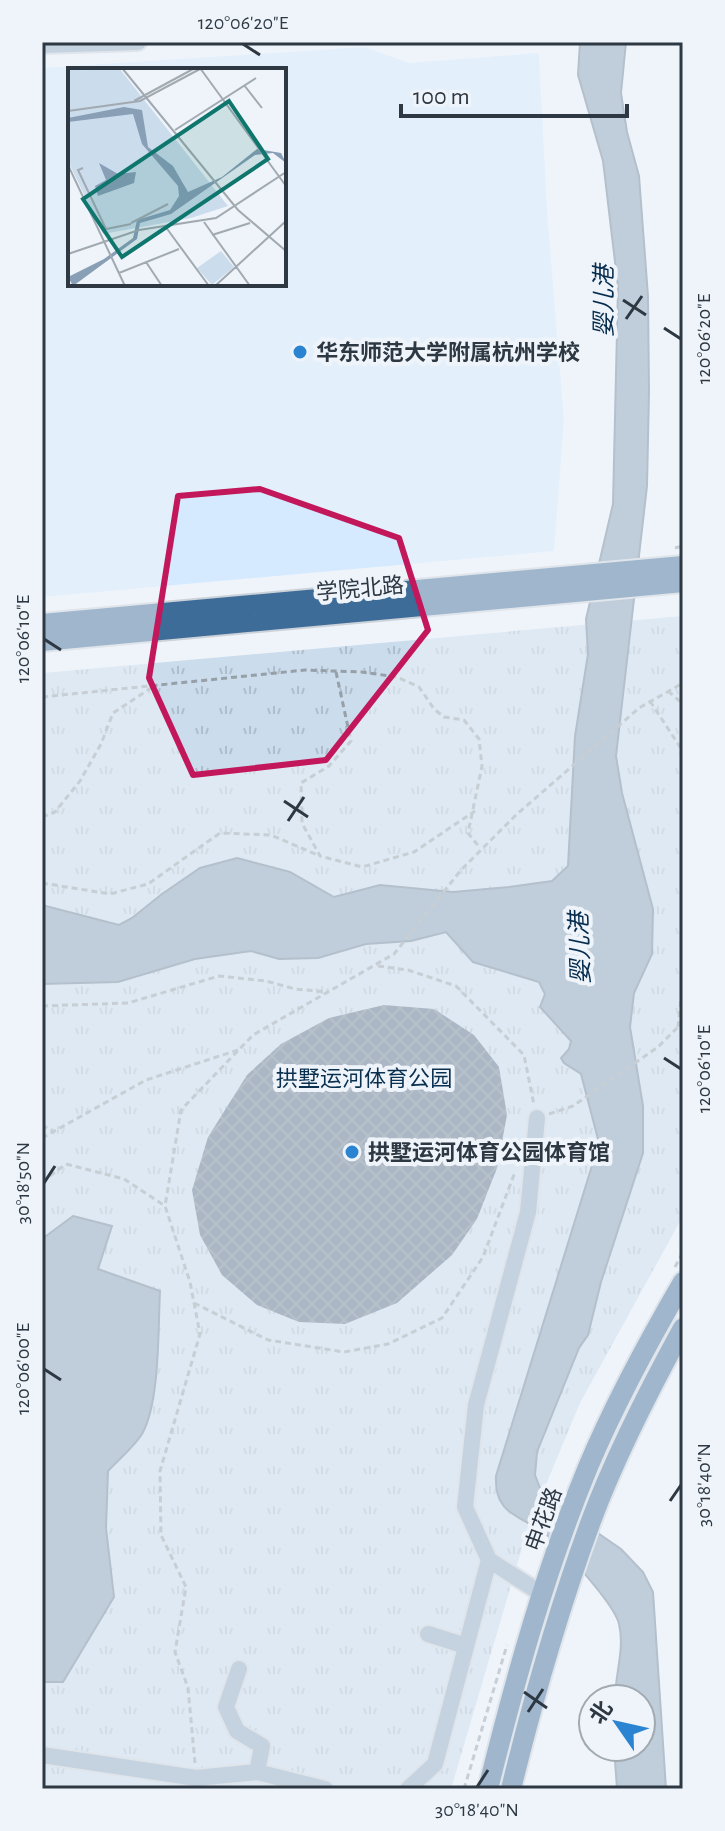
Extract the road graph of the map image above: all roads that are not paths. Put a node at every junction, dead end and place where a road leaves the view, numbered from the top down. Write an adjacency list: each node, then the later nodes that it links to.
1 (138, 42): 2 (street)
2 (42, 45)
3 (683, 566): 4 (main road, 学院北路)
4 (581, 582): 5 (main road, 学院北路); 6 (main road, 学院北路); 7 (main road, 学院北路)
5 (683, 582)
6 (42, 624)
7 (42, 641)
8 (537, 1118): 11 (street)
9 (683, 1282): 12 (main road, 申花路)
10 (683, 1328): 21 (main road, 申花路)
11 (489, 1560): 12 (street); 14 (street)
12 (545, 1585): 20 (main road, 申花路)
13 (428, 1634): 14 (street)
14 (466, 1646): 19 (street)
15 (239, 1669): 17 (street)
16 (42, 1755): 17 (street)
17 (257, 1772): 18 (street)
18 (325, 1789)
19 (408, 1789)
20 (488, 1789)
21 (511, 1789)

